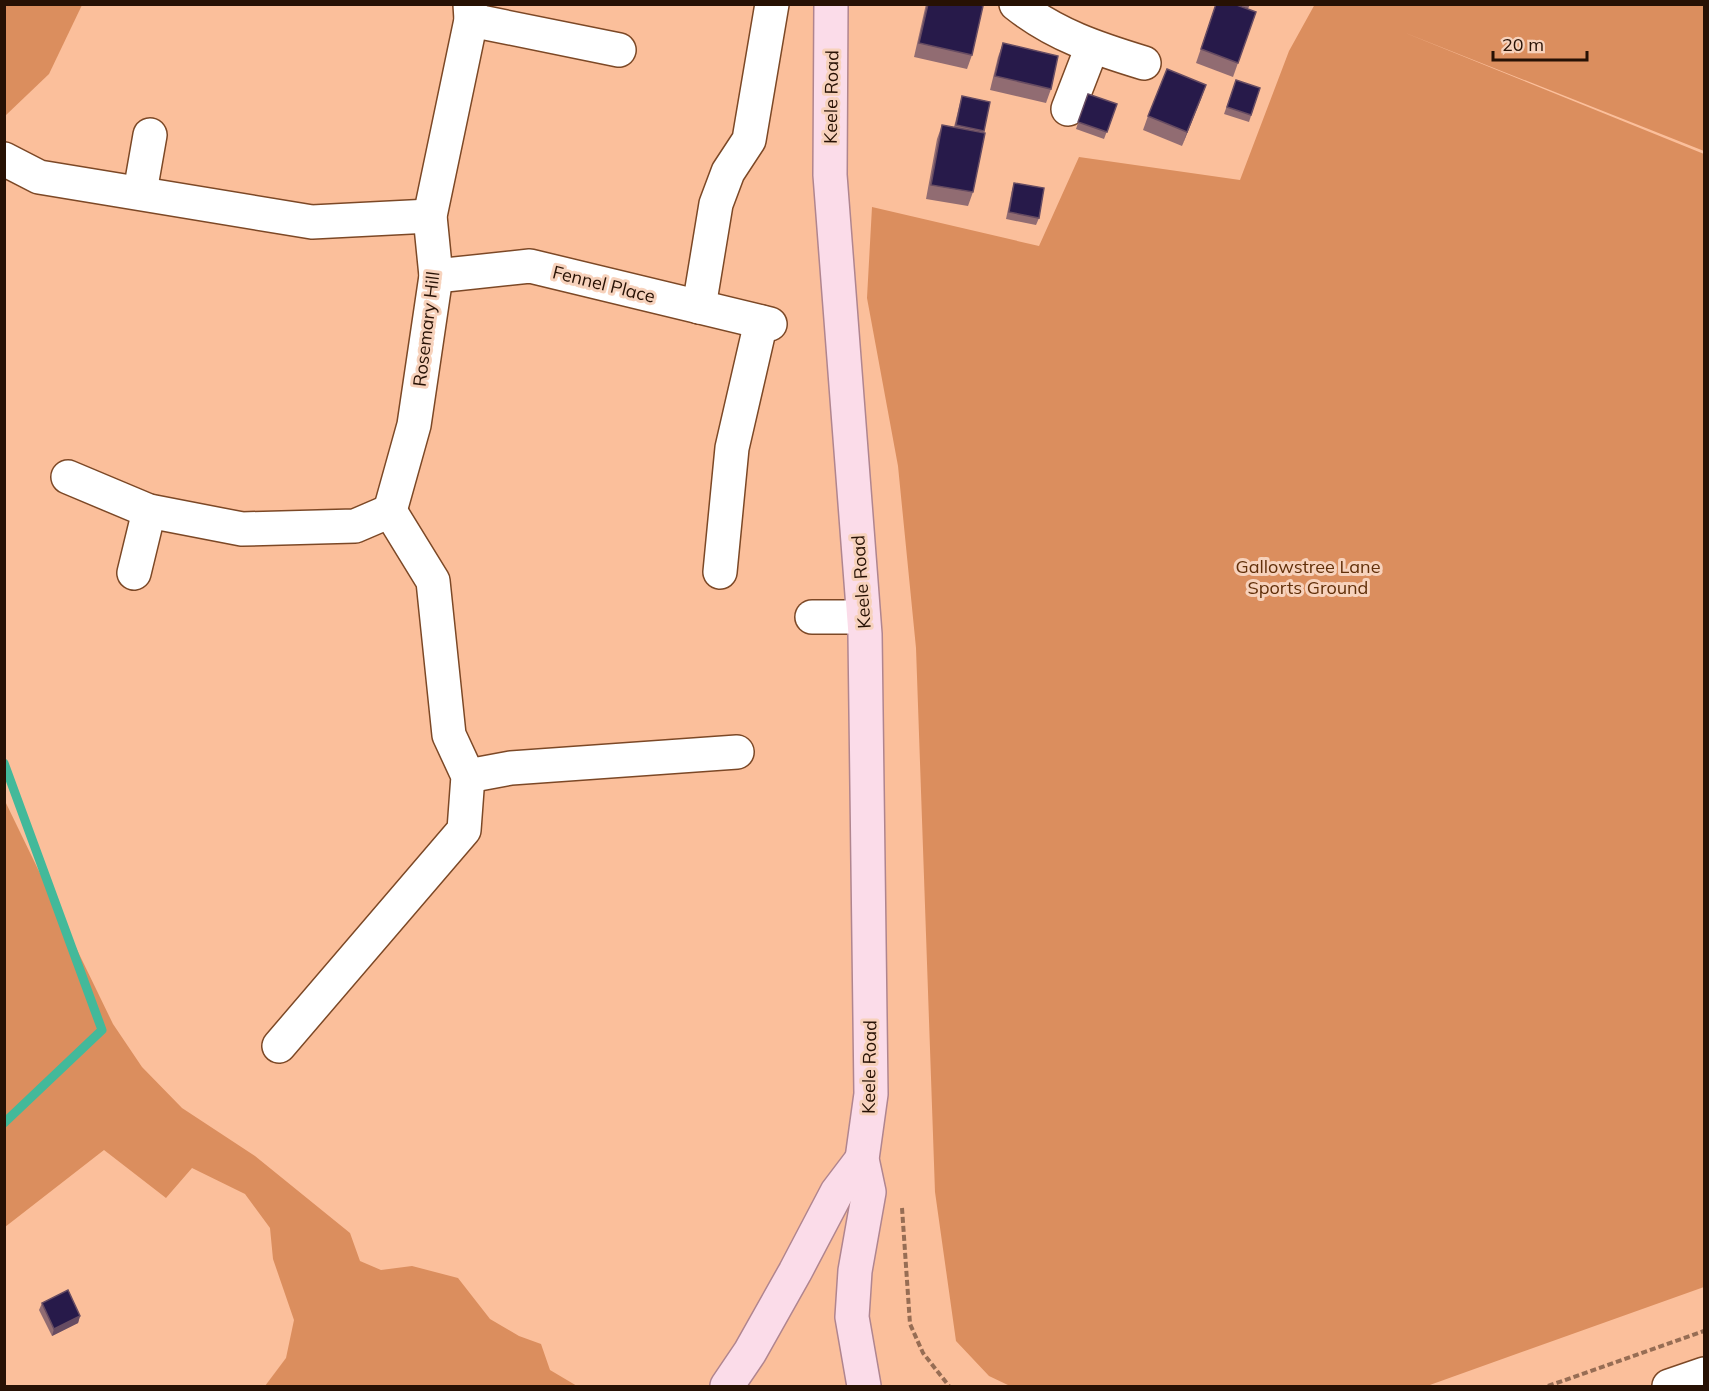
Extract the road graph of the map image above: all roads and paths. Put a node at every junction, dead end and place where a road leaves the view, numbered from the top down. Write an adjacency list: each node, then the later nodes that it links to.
1 (772, 4): 14 (street)
2 (831, 4): 21 (main road, Keele Road)
3 (1016, 4): 5 (street)
4 (470, 12): 6 (street); 12 (street, Rosemary Hill)
5 (1092, 47): 7 (street); 8 (street)
6 (619, 50)
7 (1144, 63)
8 (1068, 109)
9 (150, 135): 11 (street)
10 (4, 159): 11 (street)
11 (140, 192): 12 (street)
12 (429, 216): 13 (street, Rosemary Hill)
13 (436, 276): 14 (street, Fennel Place); 17 (street, Rosemary Hill)
14 (699, 307): 18 (street, Fennel Place)
15 (68, 477): 16 (street)
16 (149, 511): 17 (street); 19 (street)
17 (390, 511): 23 (street)
18 (720, 572)
19 (134, 573)
20 (812, 617): 21 (street)
21 (863, 617): 25 (main road, Keele Road)
22 (737, 752): 23 (street)
23 (468, 776): 24 (street)
24 (279, 1046)
25 (862, 1160): 29 (main road, Keele Road); 30 (main road, Keele Road)
26 (901, 1197): 31 (path)
27 (1704, 1331): 32 (path)
28 (1704, 1374): 33 (street)
29 (727, 1386)
30 (864, 1386)
31 (949, 1386)
32 (1548, 1386)
33 (1670, 1386)

